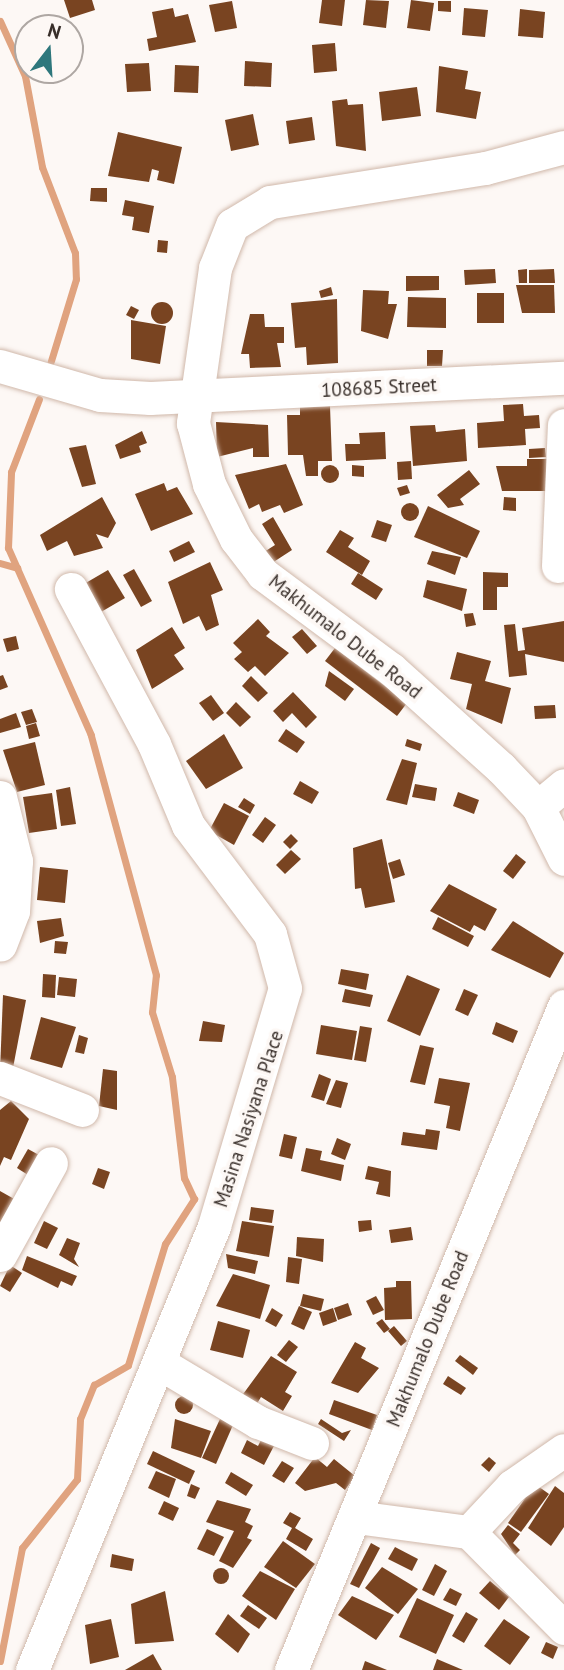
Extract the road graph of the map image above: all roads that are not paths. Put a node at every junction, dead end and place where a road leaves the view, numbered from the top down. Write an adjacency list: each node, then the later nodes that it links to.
1 (564, 147): 5 (street, Makhumalo Dube Road)
2 (0, 366): 5 (street, 108685 Street)
3 (564, 378): 4 (street); 5 (street, 108685 Street)
4 (564, 392)
5 (195, 397): 11 (street, Makhumalo Dube Road)
6 (564, 425): 7 (street)
7 (558, 566)
8 (71, 589): 20 (street, Masina Nasiyana Place)
9 (564, 785): 11 (street)
10 (0, 797): 13 (street)
11 (538, 807): 12 (street, Makhumalo Dube Road)
12 (564, 859)
13 (8, 886): 14 (street)
14 (0, 945)
15 (564, 1006): 23 (street, Makhumalo Dube Road)
16 (0, 1078): 17 (street)
17 (82, 1110)
18 (51, 1163): 19 (street)
19 (0, 1255)
20 (161, 1364): 21 (street); 26 (street, Masina Nasiyana Place)
21 (312, 1443)
22 (564, 1450): 24 (street)
23 (356, 1517): 24 (street); 27 (street, Makhumalo Dube Road)
24 (469, 1532): 25 (street)
25 (564, 1628)
26 (32, 1670)
27 (291, 1670)

